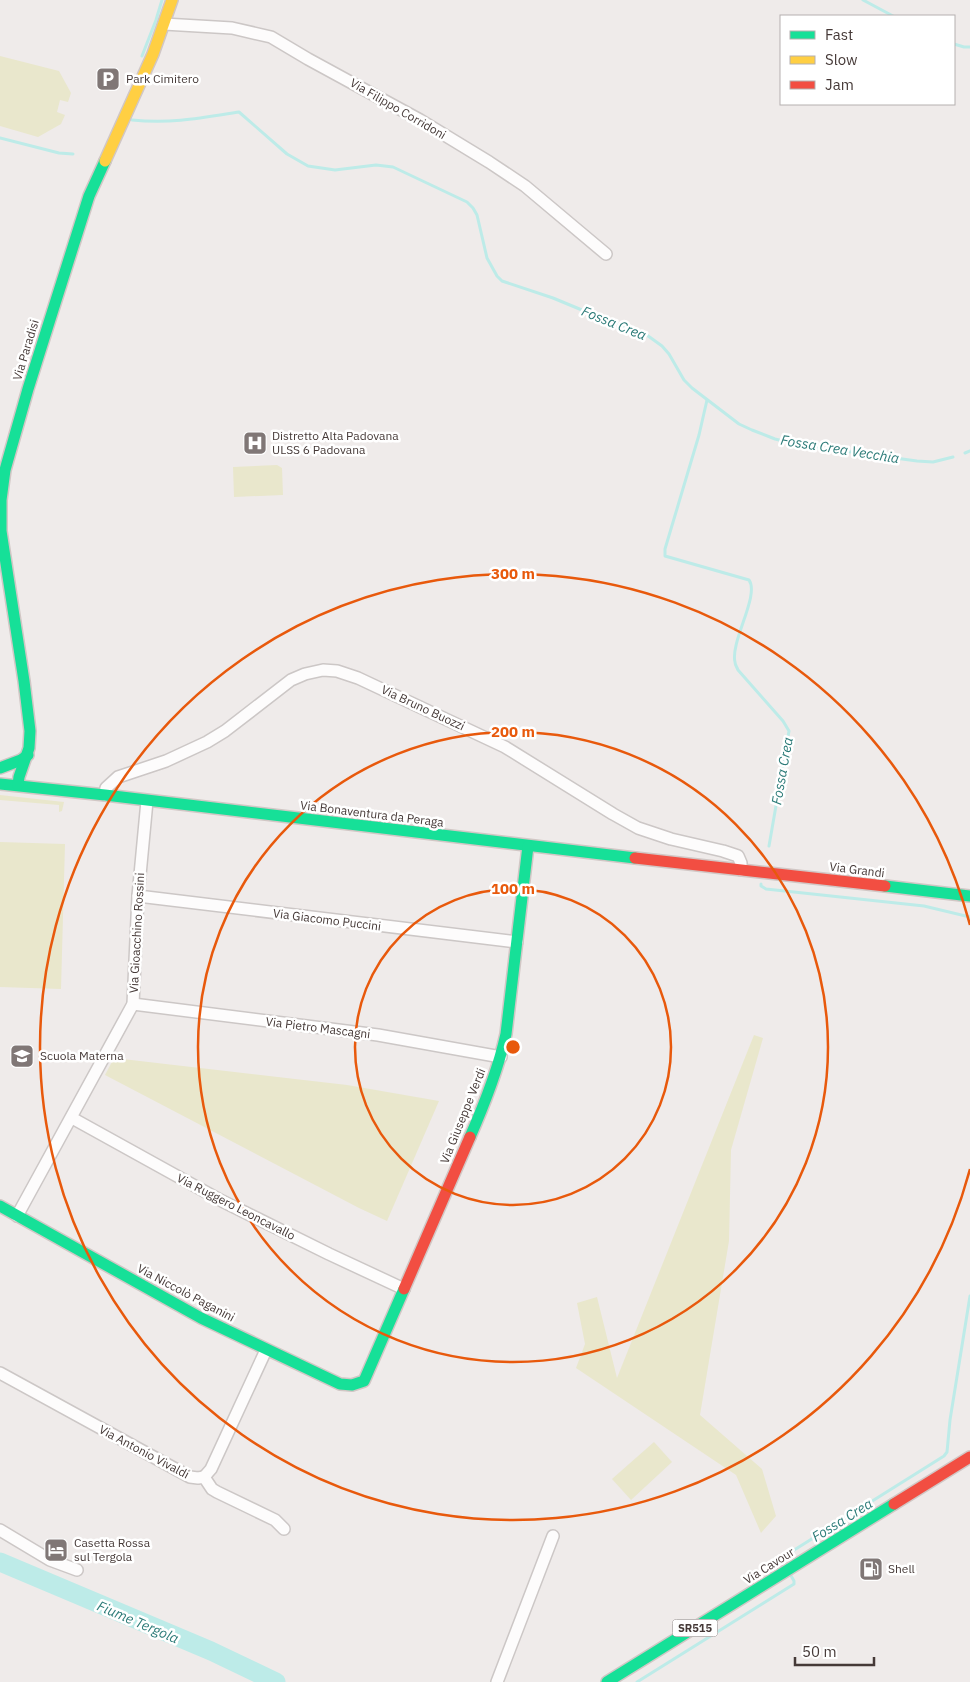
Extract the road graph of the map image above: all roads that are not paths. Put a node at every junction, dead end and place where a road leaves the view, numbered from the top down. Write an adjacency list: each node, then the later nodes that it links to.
1 (172, 0): 2 (street, Via Paradisi)
2 (164, 24): 3 (street, Via Filippo Corridoni); 4 (street, Via Paradisi)
3 (606, 254)
4 (28, 755): 5 (street); 7 (street, Via Paradisi)
5 (0, 768)
6 (0, 784): 7 (street, Via Bonaventura da Peraga)
7 (18, 785): 8 (street, Via Bonaventura da Peraga)
8 (105, 795): 9 (street, Via Bonaventura da Peraga); 11 (street, Via Bruno Buozzi)
9 (146, 801): 10 (street, Via Bonaventura da Peraga); 12 (street, Via Gioacchino Rossini)
10 (528, 846): 11 (street, Via Bonaventura da Peraga); 14 (street, Via Giuseppe Verdi)
11 (741, 870): 13 (street, Via Grandi)
12 (138, 896): 14 (street, Via Giacomo Puccini); 15 (street, Via Gioacchino Rossini)
13 (970, 896)
14 (517, 942): 16 (street, Via Giuseppe Verdi)
15 (133, 1004): 16 (street, Via Pietro Mascagni); 17 (street, Via Gioacchino Rossini)
16 (501, 1057): 20 (street, Via Giuseppe Verdi)
17 (72, 1118): 19 (street, Via Gioacchino Rossini); 20 (street, Via Ruggero Leoncavallo)
18 (0, 1206): 19 (street, Via Niccolò Paganini)
19 (17, 1216): 21 (street, Via Niccolò Paganini)
20 (404, 1289): 23 (street, Via Giuseppe Verdi)
21 (266, 1350): 23 (street, Via Niccolò Paganini); 25 (street)
22 (0, 1372): 25 (street, Via Antonio Vivaldi)
23 (364, 1380)
24 (970, 1458): 31 (street, Via Cavour / SR515)
25 (204, 1476): 26 (street, Via Antonio Vivaldi)
26 (284, 1529)
27 (0, 1530): 29 (street)
28 (553, 1536): 30 (street)
29 (77, 1570)
30 (498, 1682)
31 (607, 1682)

